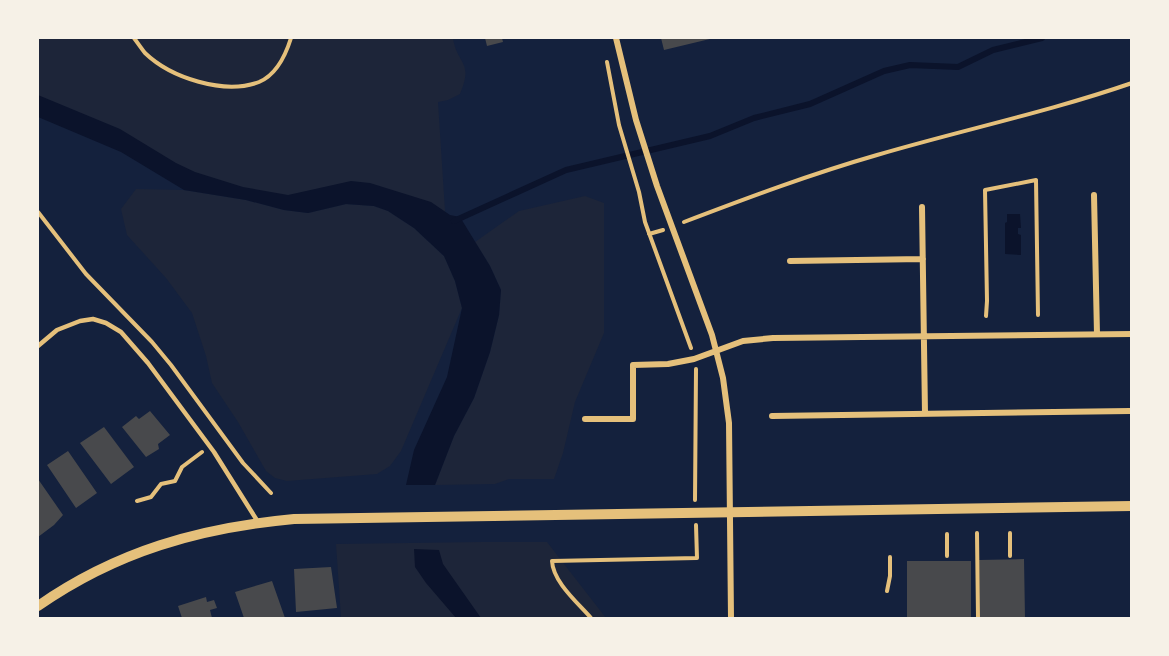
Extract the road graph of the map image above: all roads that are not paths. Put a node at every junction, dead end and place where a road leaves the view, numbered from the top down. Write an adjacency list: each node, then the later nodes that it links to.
1 (616, 38): 10 (street)
2 (1094, 195): 6 (street)
3 (922, 207): 4 (street)
4 (923, 259): 5 (street); 8 (street)
5 (790, 261)
6 (1097, 334): 7 (street); 8 (street)
7 (1131, 334)
8 (924, 336): 10 (street); 12 (street)
9 (38, 346): 17 (lane)
10 (717, 352): 14 (street); 16 (street)
11 (1130, 411): 12 (street)
12 (925, 414): 13 (street)
13 (772, 416)
14 (585, 418)
15 (1131, 506): 16 (street)
16 (728, 512): 17 (street); 19 (street)
17 (258, 522): 18 (street)
18 (38, 606)
19 (731, 618)

